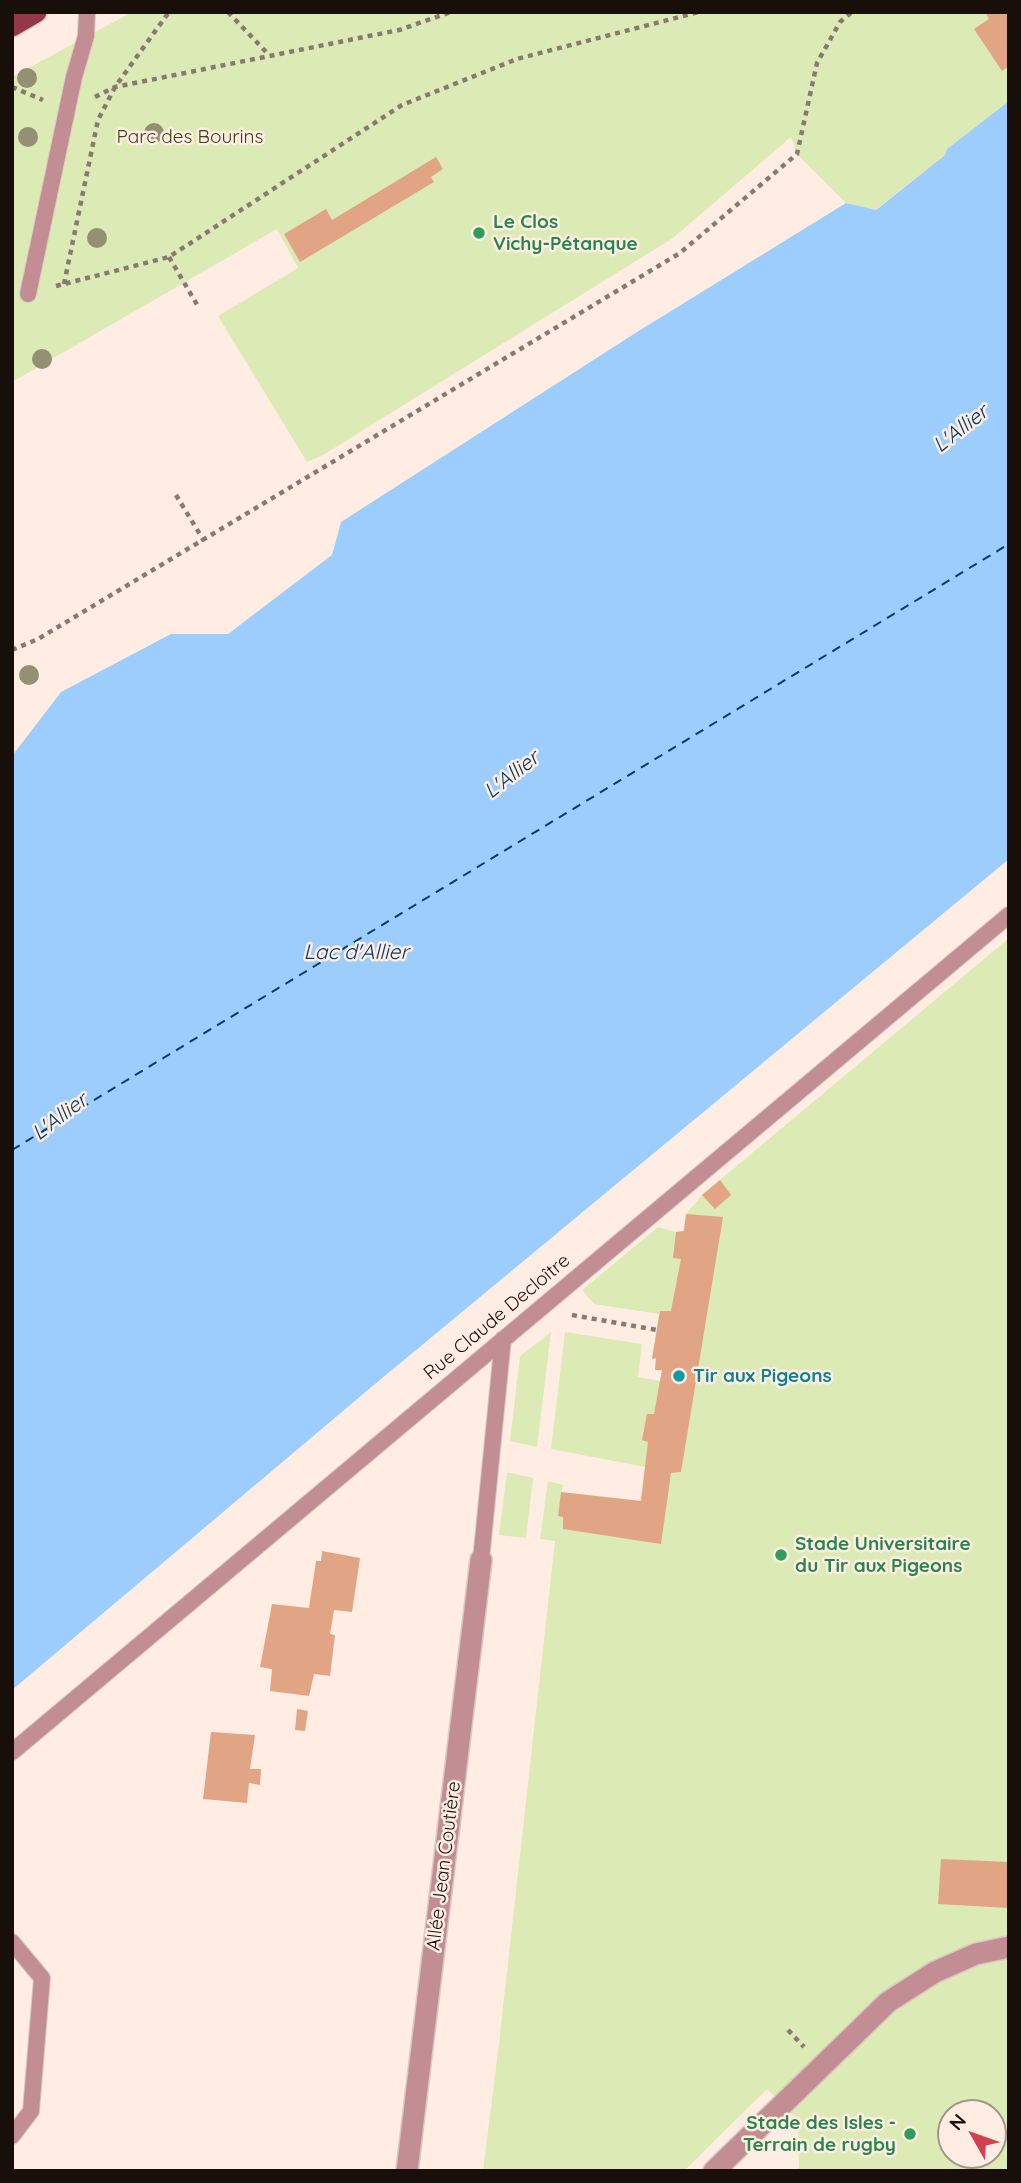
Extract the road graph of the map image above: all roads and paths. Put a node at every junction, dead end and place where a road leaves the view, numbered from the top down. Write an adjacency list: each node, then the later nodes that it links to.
1 (36, 12): 8 (main road)
2 (87, 12): 12 (lane)
3 (169, 12): 11 (path)
4 (228, 12): 9 (path)
5 (451, 12): 9 (path)
6 (699, 12): 13 (path)
7 (852, 12): 18 (path)
8 (12, 26)
9 (270, 56): 11 (path)
10 (12, 86): 12 (path)
11 (115, 88): 12 (path); 14 (path)
12 (67, 111): 15 (lane)
13 (169, 257): 14 (path); 16 (path)
14 (64, 284): 15 (path)
15 (28, 294)
16 (199, 308)
17 (176, 495): 18 (path)
18 (204, 541): 19 (path)
19 (12, 650)
20 (1009, 915): 21 (lane, Rue Claude Decloître)
21 (536, 1310): 22 (path); 23 (lane, Rue Claude Decloître)
22 (657, 1330)
23 (503, 1339): 24 (lane); 25 (lane, Rue Claude Decloître)
24 (481, 1560): 31 (street, Allée Jean Coutière)
25 (12, 1752)
26 (12, 1942): 30 (lane)
27 (1009, 1947): 32 (street)
28 (788, 2030): 29 (path)
29 (807, 2049)
30 (12, 2136)
31 (407, 2171)
32 (714, 2171)

